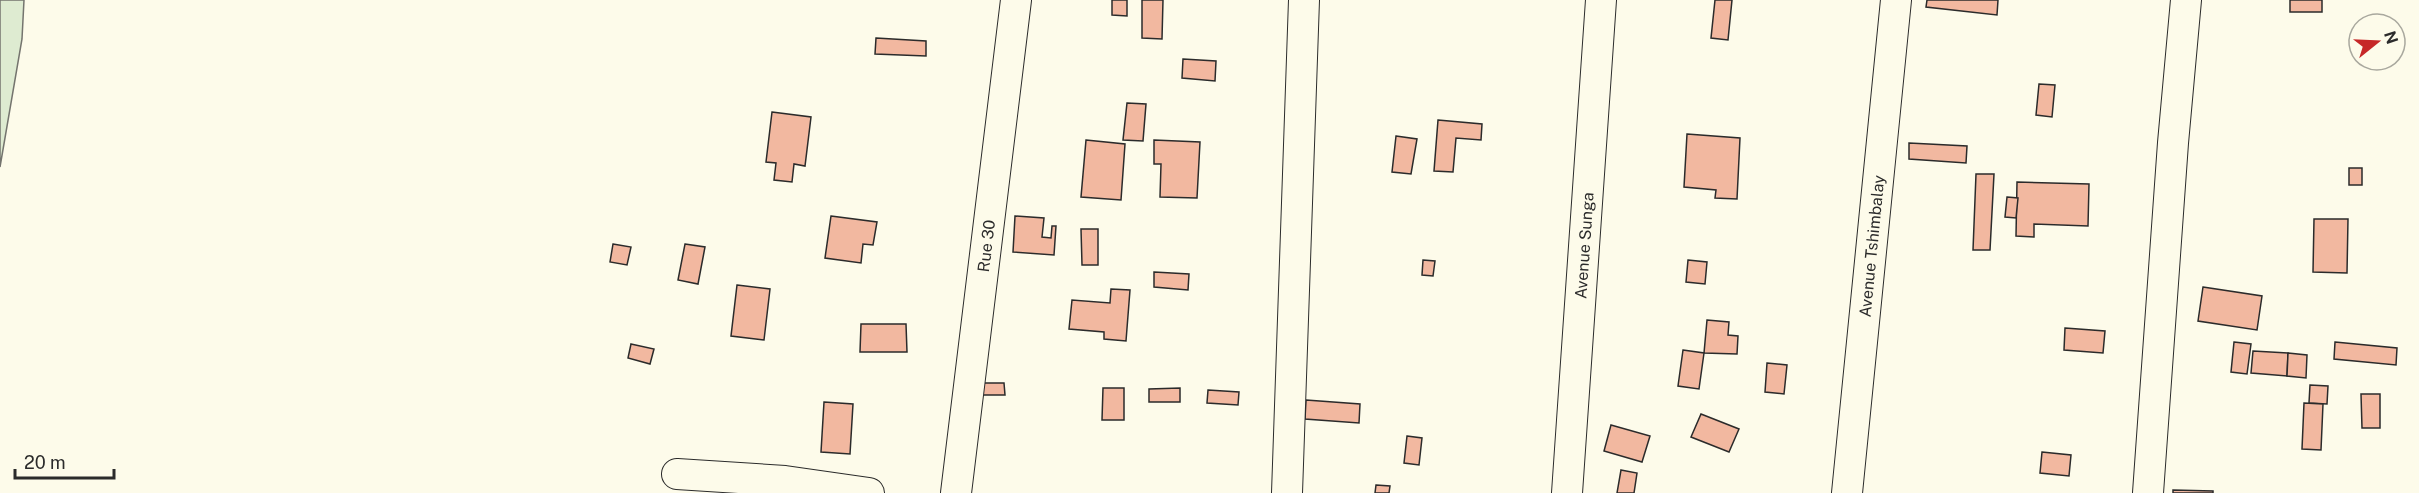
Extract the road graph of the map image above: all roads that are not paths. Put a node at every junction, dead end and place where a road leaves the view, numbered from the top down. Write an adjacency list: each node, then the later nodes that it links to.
1 (1016, 0): 8 (street, Rue 30)
2 (1304, 0): 9 (street)
3 (1601, 0): 10 (street, Avenue Sunga)
4 (1896, 0): 11 (street, Avenue Tshimbalay)
5 (2186, 0): 12 (street)
6 (677, 474): 7 (street)
7 (869, 493)
8 (956, 493)
9 (1287, 493)
10 (1567, 493)
11 (1847, 493)
12 (2148, 493)

